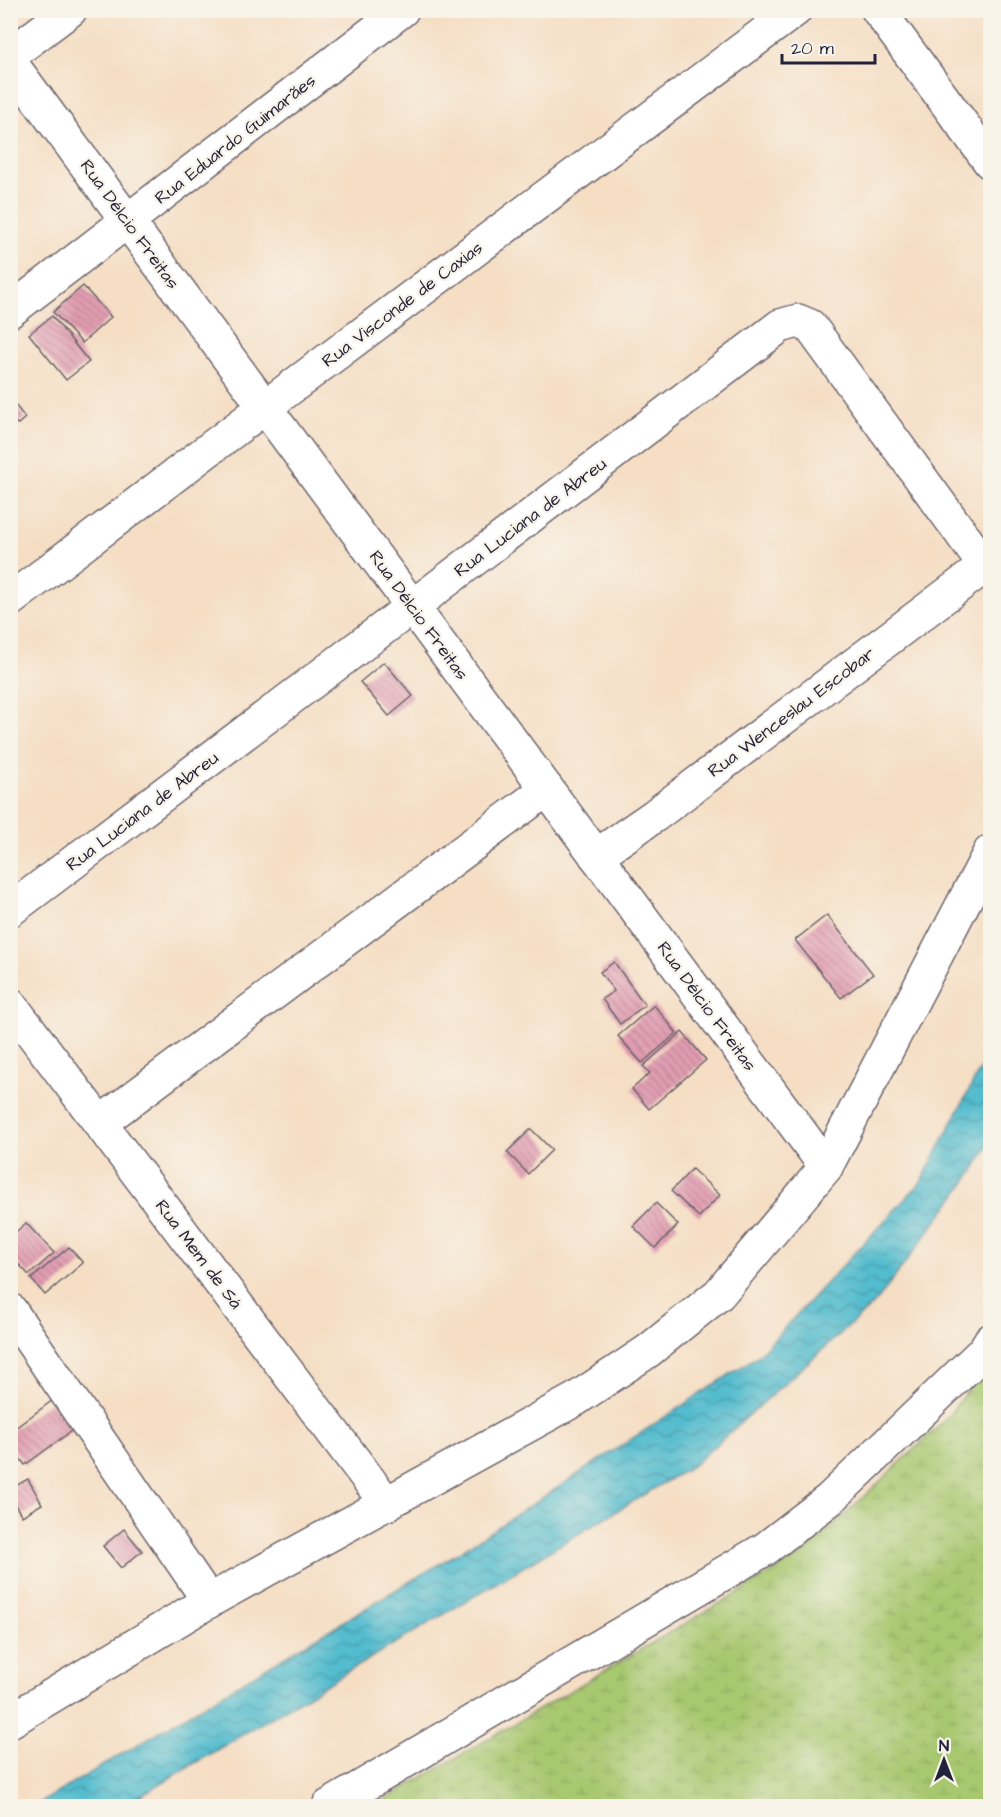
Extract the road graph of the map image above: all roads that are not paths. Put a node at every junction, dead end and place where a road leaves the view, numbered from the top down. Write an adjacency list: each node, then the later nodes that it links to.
1 (70, 10): 5 (street)
2 (402, 10): 8 (street, Rua Eduardo Guimarães)
3 (795, 10): 10 (street, Rua Visconde de Caxias)
4 (878, 10): 7 (street)
5 (10, 55)
6 (10, 62): 8 (street, Rua Délcio Freitas)
7 (990, 162)
8 (128, 221): 9 (street, Rua Eduardo Guimarães); 10 (street, Rua Délcio Freitas)
9 (10, 311)
10 (265, 406): 12 (street, Rua Visconde de Caxias); 13 (street, Rua Délcio Freitas)
11 (988, 569): 13 (street, Rua Luciana de Abreu); 16 (street, Rua Wenceslau Escobar)
12 (10, 600)
13 (413, 606): 14 (street, Rua Délcio Freitas); 17 (street, Rua Luciana de Abreu)
14 (547, 789): 16 (street, Rua Délcio Freitas); 19 (street)
15 (990, 852): 20 (street)
16 (596, 856): 20 (street, Rua Délcio Freitas)
17 (10, 910)
18 (10, 1004): 19 (street, Rua Mem de Sá)
19 (100, 1123): 23 (street, Rua Mem de Sá)
20 (826, 1167): 23 (street)
21 (10, 1310): 24 (street)
22 (990, 1341): 26 (street)
23 (387, 1504): 24 (street)
24 (209, 1601): 25 (street)
25 (10, 1721)
26 (329, 1806)

